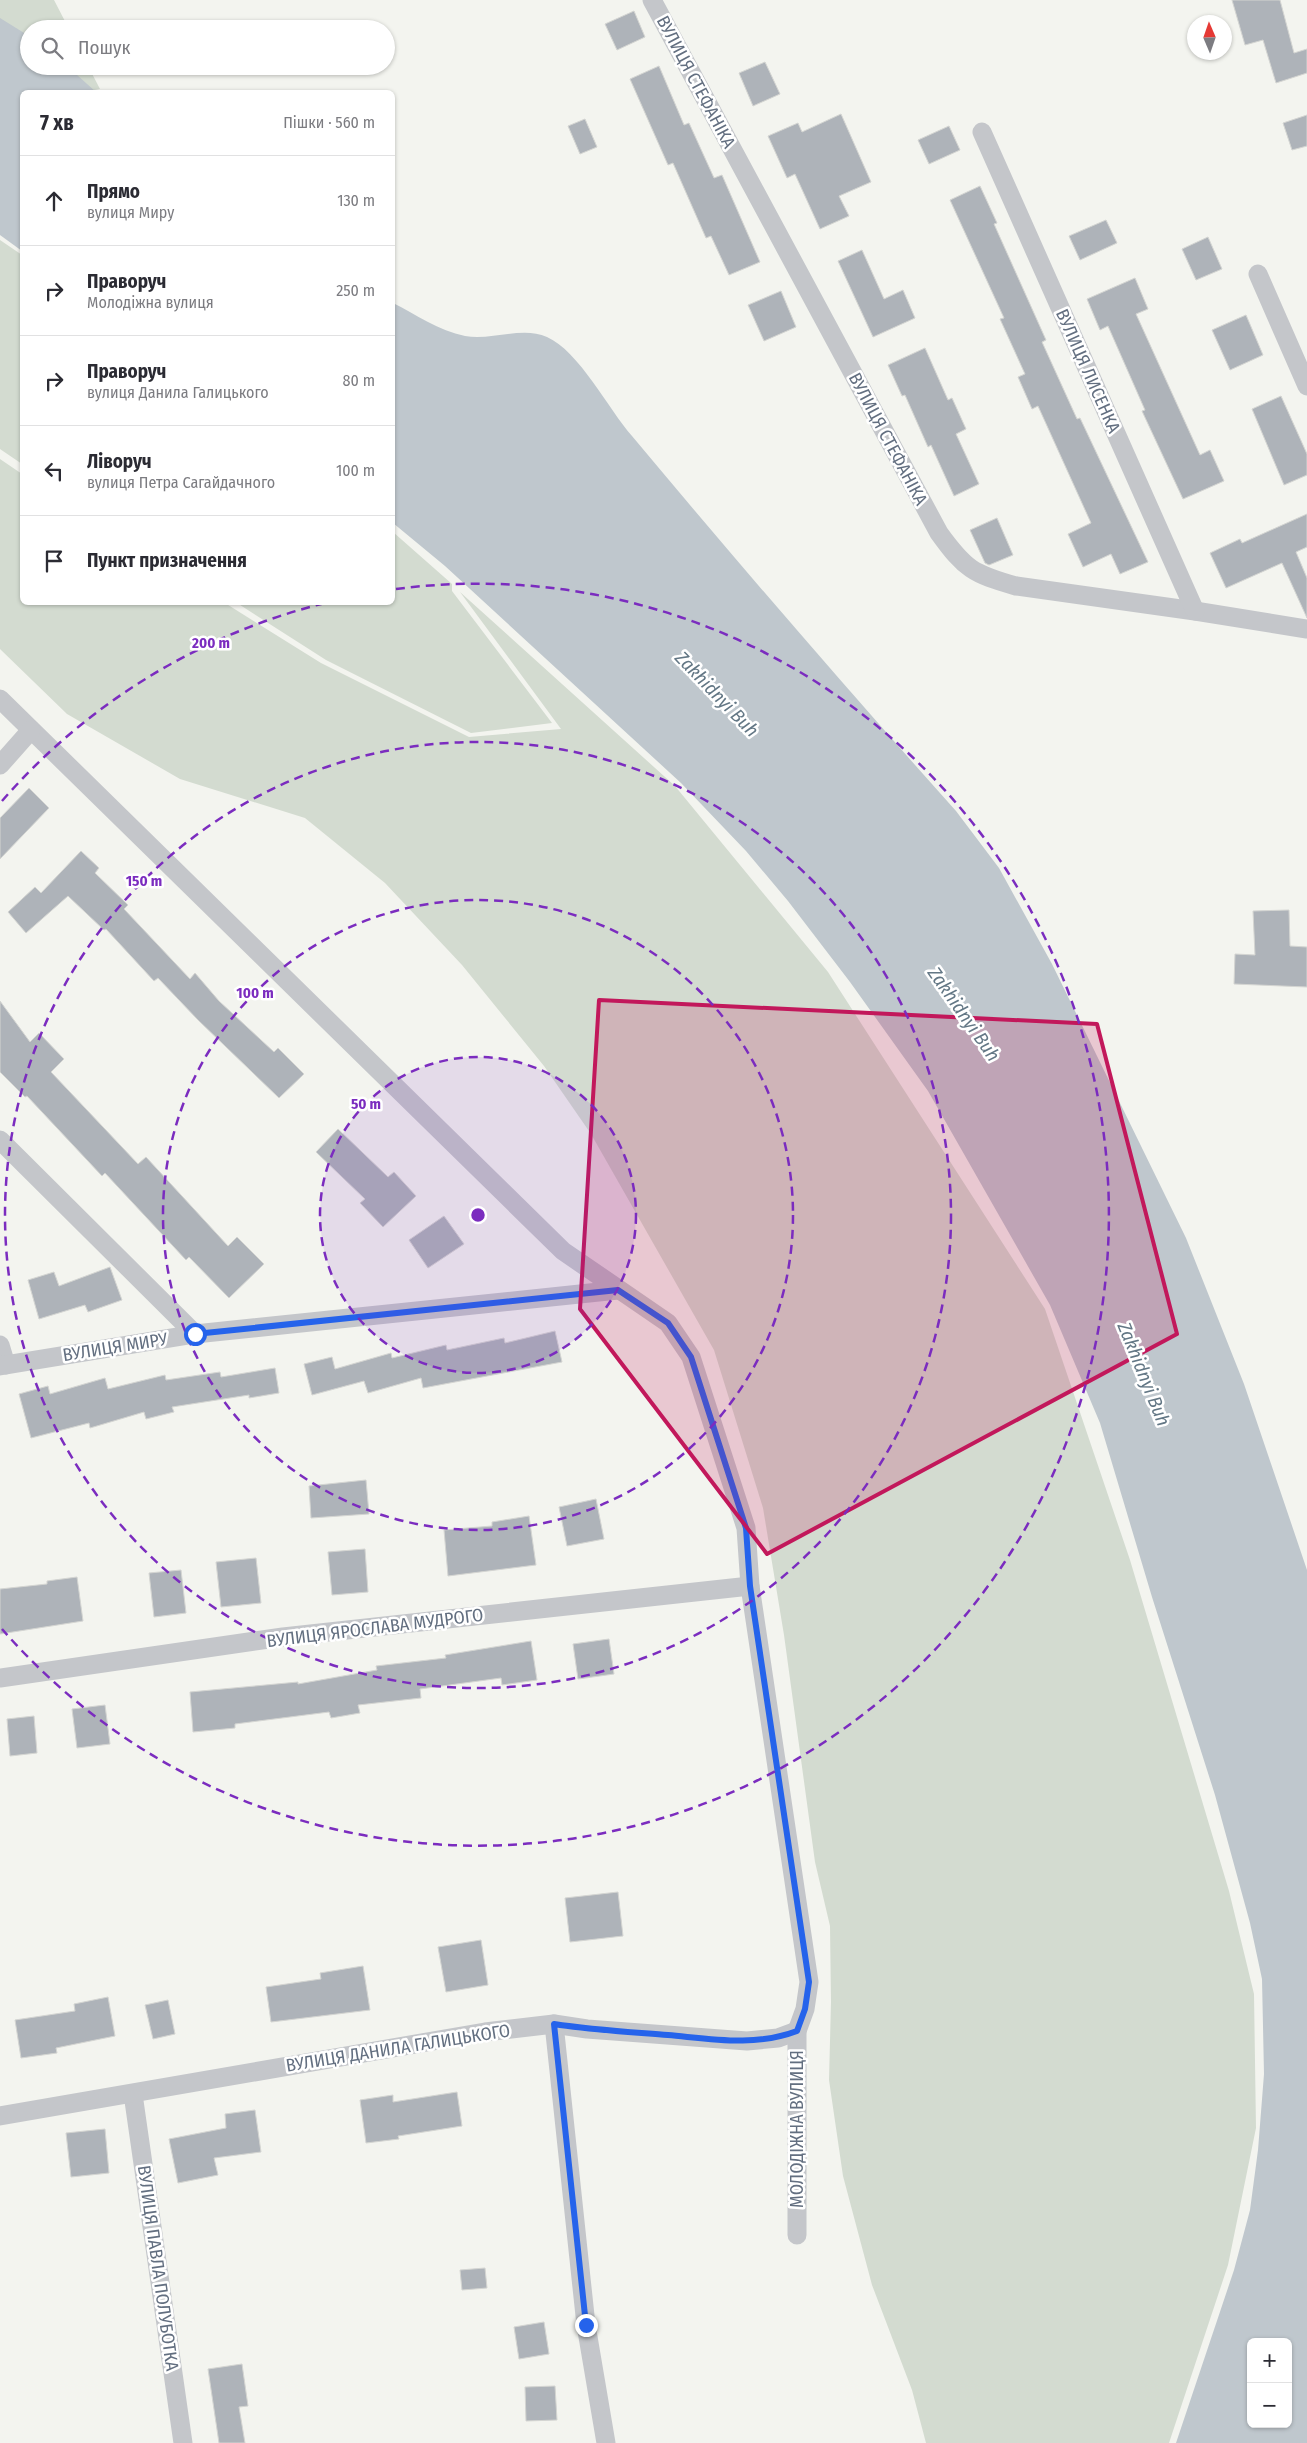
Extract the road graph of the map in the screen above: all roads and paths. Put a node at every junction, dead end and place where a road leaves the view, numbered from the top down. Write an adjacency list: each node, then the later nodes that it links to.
1 (652, 0): 5 (street, ВУЛИЦЯ СТЕФАНІКА)
2 (982, 132): 5 (street, ВУЛИЦЯ ЛИСЕНКА)
3 (1258, 274): 4 (street)
4 (1307, 386)
5 (1194, 611): 6 (street, ВУЛИЦЯ СТЕФАНІКА)
6 (1307, 629)
7 (0, 699): 8 (street, МОЛОДІЖНА ВУЛИЦЯ)
8 (32, 730): 9 (street); 11 (street, МОЛОДІЖНА ВУЛИЦЯ)
9 (0, 765)
10 (0, 1140): 12 (street)
11 (618, 1290): 12 (street, ВУЛИЦЯ МИРУ); 15 (street, МОЛОДІЖНА ВУЛИЦЯ)
12 (195, 1334): 14 (street, ВУЛИЦЯ МИРУ)
13 (0, 1345): 14 (street)
14 (3, 1366)
15 (750, 1586): 16 (street, ВУЛИЦЯ ЯРОСЛАВА МУДРОГО); 18 (street, МОЛОДІЖНА ВУЛИЦЯ)
16 (0, 1678)
17 (554, 2024): 18 (street, ВУЛИЦЯ ДАНИЛА ГАЛИЦЬКОГО); 19 (street, ВУЛИЦЯ ДАНИЛА ГАЛИЦЬКОГО); 23 (street)
18 (797, 2031): 21 (street, МОЛОДІЖНА ВУЛИЦЯ)
19 (133, 2094): 20 (street, ВУЛИЦЯ ДАНИЛА ГАЛИЦЬКОГО); 22 (street, ВУЛИЦЯ ПАВЛА ПОЛУБОТКА)
20 (0, 2116)
21 (797, 2235)
22 (183, 2443)
23 (606, 2443)

